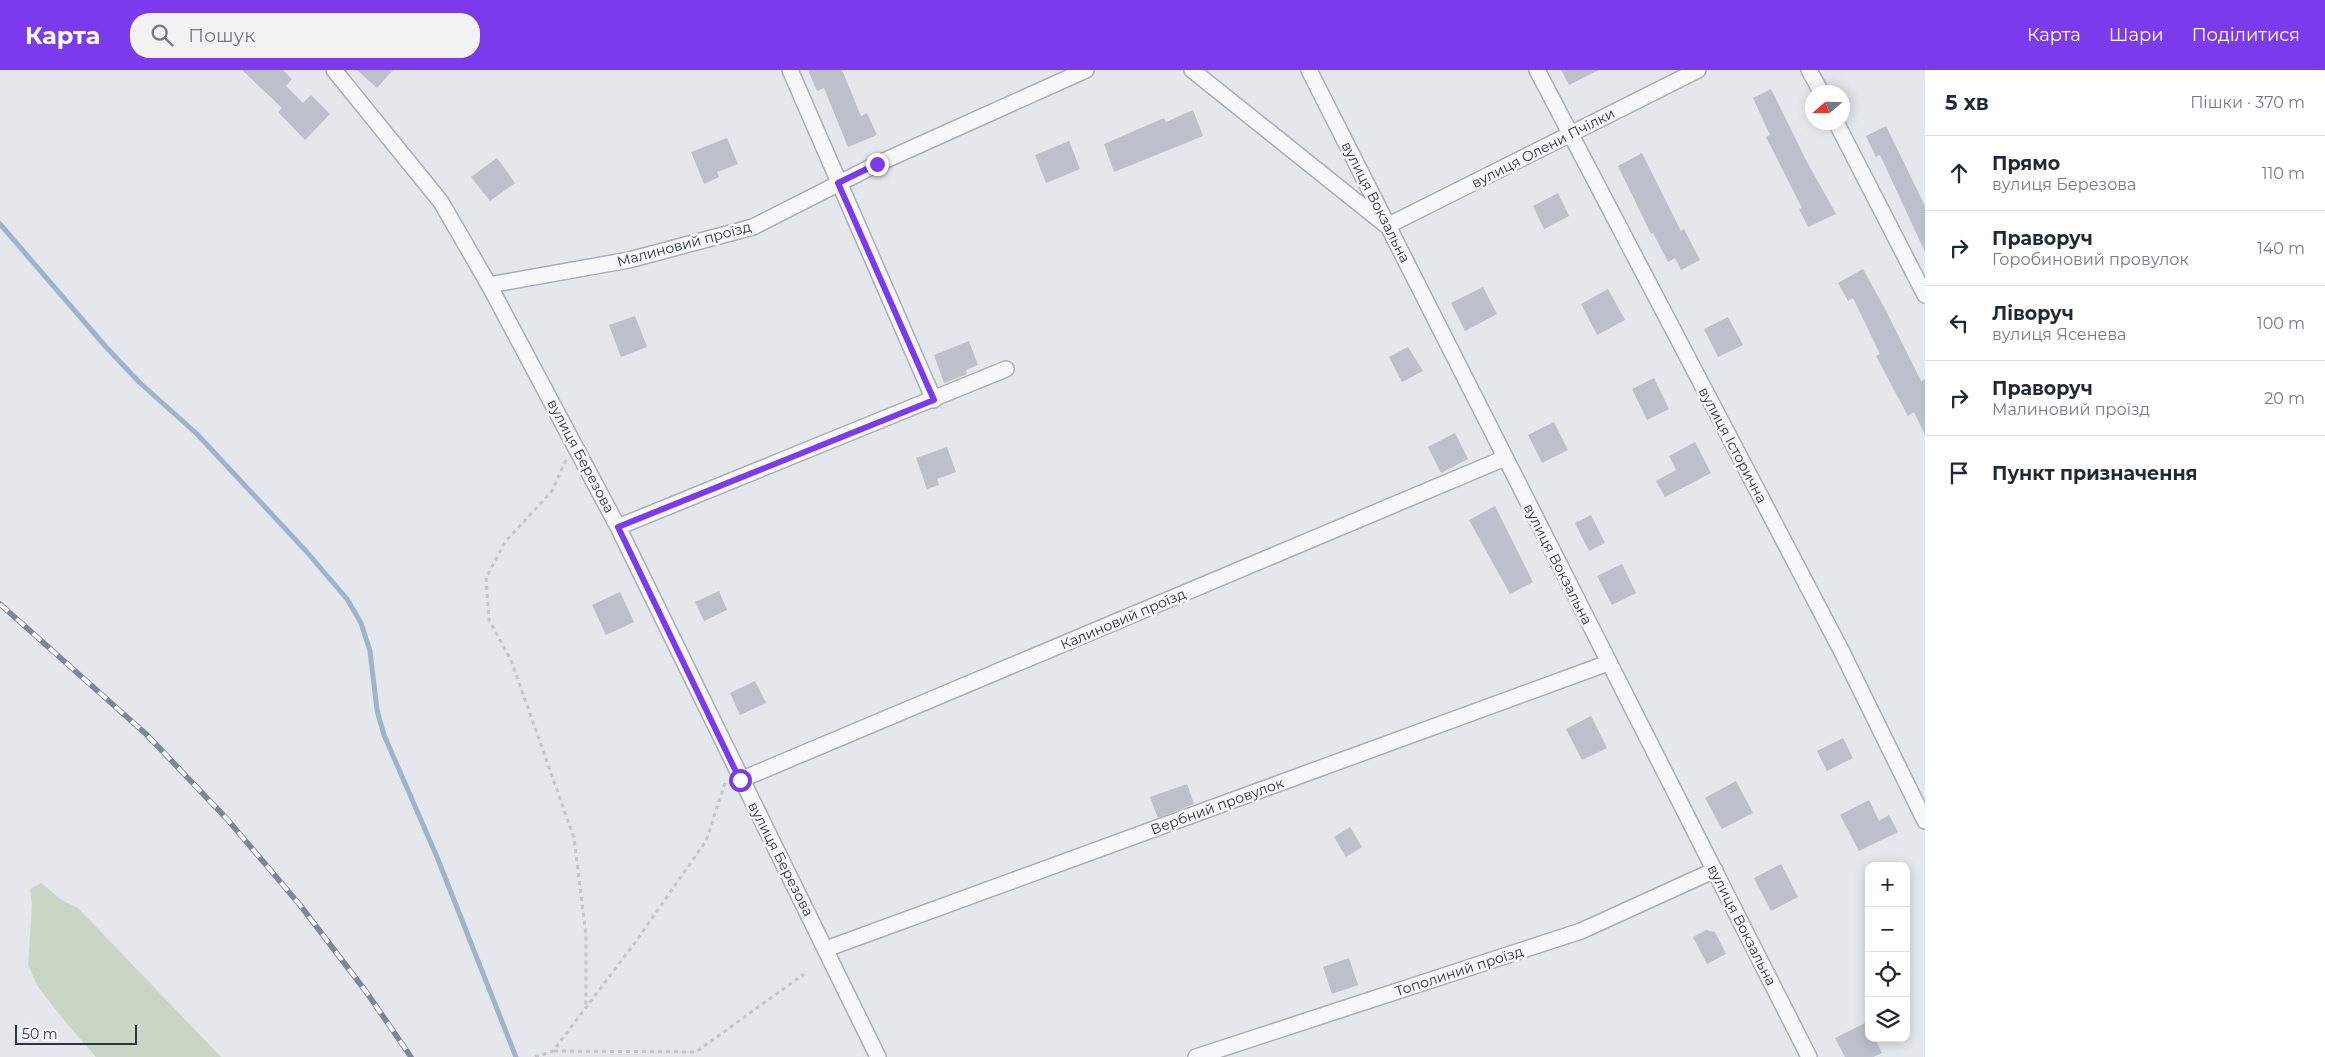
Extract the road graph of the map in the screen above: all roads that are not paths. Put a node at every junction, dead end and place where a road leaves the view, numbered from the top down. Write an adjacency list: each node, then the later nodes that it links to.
1 (334, 70): 14 (street, вулиця Березова)
2 (790, 70): 12 (street)
3 (1086, 70): 12 (street, Малиновий проїзд)
4 (1192, 70): 13 (street)
5 (1309, 70): 13 (street, вулиця Вокзальна)
6 (1537, 70): 11 (street, вулиця Історична)
7 (1698, 70): 11 (street, вулиця Олени Пчілки)
8 (1809, 70): 9 (street)
9 (1817, 85)
10 (1840, 130): 15 (street)
11 (1570, 135): 13 (street, вулиця Олени Пчілки); 22 (street, вулиця Історична)
12 (838, 183): 14 (street, Малиновий проїзд); 17 (street)
13 (1387, 226): 18 (street, вулиця Вокзальна)
14 (489, 285): 19 (street, вулиця Березова)
15 (1925, 295)
16 (1006, 369): 17 (street)
17 (934, 400): 19 (street)
18 (1505, 458): 20 (street, вулиця Вокзальна); 21 (street, Калиновий проїзд)
19 (618, 527): 21 (street, вулиця Березова)
20 (1608, 663): 23 (street, вулиця Вокзальна); 24 (street, Вербний провулок)
21 (740, 780): 24 (street, вулиця Березова)
22 (1925, 821)
23 (1715, 870): 26 (street, Тополиний проїзд); 27 (street, вулиця Вокзальна)
24 (826, 949): 25 (street, вулиця Березова)
25 (878, 1057)
26 (1196, 1057)
27 (1808, 1057)

